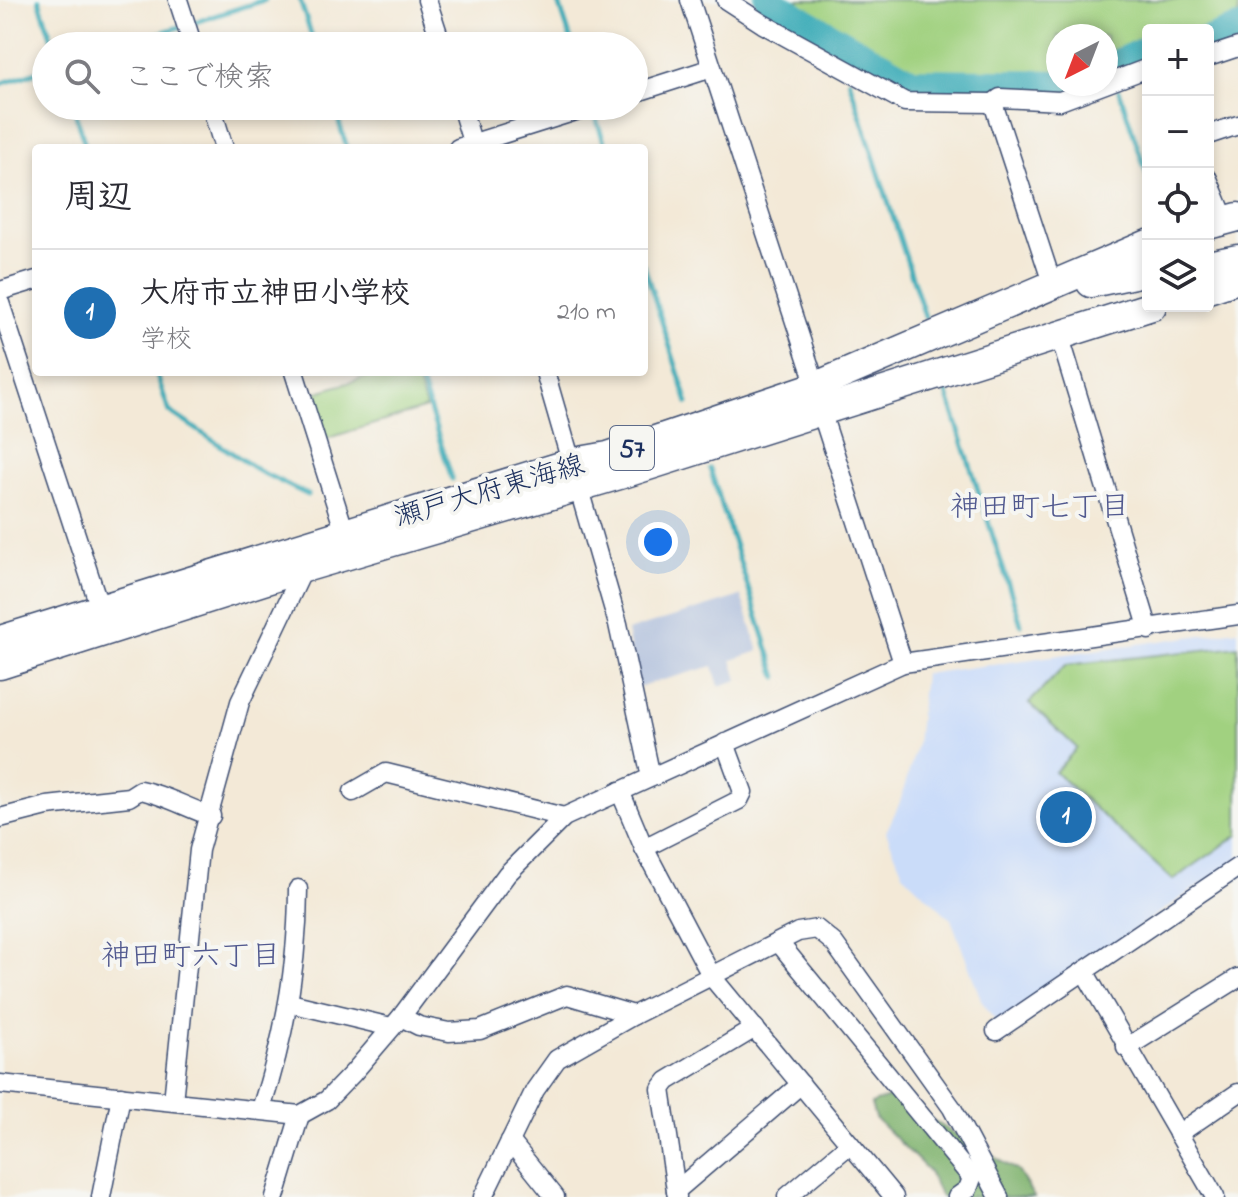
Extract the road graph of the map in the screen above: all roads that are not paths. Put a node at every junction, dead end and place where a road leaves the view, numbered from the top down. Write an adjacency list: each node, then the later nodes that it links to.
1 (427, 0): 6 (street)
2 (690, 0): 9 (street)
3 (726, 0): 12 (street)
4 (181, 7): 5 (street)
5 (188, 32)
6 (437, 32)
7 (1238, 47): 8 (street)
8 (1214, 55)
9 (712, 68): 11 (street); 38 (street)
10 (1142, 70): 12 (street)
11 (648, 89)
12 (993, 103): 29 (street)
13 (215, 120): 18 (street)
14 (463, 120): 19 (street)
15 (550, 120): 20 (street)
16 (1238, 125): 17 (street)
17 (1214, 133)
18 (223, 144)
19 (467, 144)
20 (477, 144)
21 (1214, 195): 22 (street)
22 (1224, 221)
23 (1142, 246): 29 (main road, 瀬戸大府東海線 / 57)
24 (1238, 259): 25 (main road)
25 (1214, 264)
26 (1142, 272): 34 (main road, 57)
27 (1238, 279): 30 (main road)
28 (32, 281): 31 (street)
29 (1052, 283): 34 (main road, 瀬戸大府東海線 / 57)
30 (1214, 287)
31 (0, 291)
32 (0, 303): 42 (street)
33 (1142, 309): 35 (main road, 瀬戸大府東海線 / 57)
34 (984, 315): 38 (main road, 瀬戸大府東海線 / 57)
35 (1059, 334): 38 (main road, 瀬戸大府東海線 / 57); 44 (street)
36 (295, 376): 40 (street)
37 (546, 376): 39 (street)
38 (818, 399): 39 (main road, 瀬戸大府東海線 / 57); 46 (street)
39 (576, 474): 40 (main road, 瀬戸大府東海線 / 57); 41 (main road, 瀬戸大府東海線 / 57); 49 (street)
40 (345, 533): 42 (main road, 瀬戸大府東海線 / 57)
41 (304, 568): 47 (main road, 瀬戸大府東海線 / 57); 52 (street)
42 (100, 608): 45 (main road, 瀬戸大府東海線 / 57)
43 (1238, 615): 44 (street)
44 (1149, 630): 46 (street)
45 (0, 640)
46 (903, 663): 48 (street)
47 (0, 665)
48 (725, 743): 49 (street); 55 (street)
49 (651, 777): 50 (street)
50 (620, 791): 53 (street); 55 (street)
51 (353, 792): 53 (street)
52 (211, 816): 54 (street); 72 (street)
53 (564, 817): 64 (street)
54 (0, 818)
55 (644, 848): 60 (street)
56 (1238, 867): 59 (street)
57 (298, 889): 62 (street)
58 (780, 944): 60 (street); 85 (street); 86 (street)
59 (1084, 971): 66 (street); 67 (street)
60 (712, 977): 63 (street); 65 (street)
61 (1238, 978): 67 (street)
62 (290, 1003): 64 (street); 73 (street)
63 (634, 1015): 64 (street); 76 (street)
64 (396, 1022): 74 (street)
65 (755, 1028): 69 (street); 78 (street)
66 (996, 1031)
67 (1126, 1048): 75 (street)
68 (0, 1084): 71 (street)
69 (801, 1084): 77 (street); 78 (street)
70 (1238, 1093): 75 (street)
71 (121, 1096): 72 (street); 79 (street)
72 (173, 1101): 73 (street)
73 (261, 1109): 74 (street)
74 (300, 1115): 80 (street)
75 (1178, 1134): 87 (street)
76 (510, 1141): 81 (street); 82 (street)
77 (850, 1144): 83 (street); 84 (street)
78 (677, 1194)
79 (101, 1197)
80 (275, 1197)
81 (483, 1197)
82 (555, 1197)
83 (787, 1197)
84 (894, 1197)
85 (957, 1197)
86 (999, 1197)
87 (1215, 1197)

